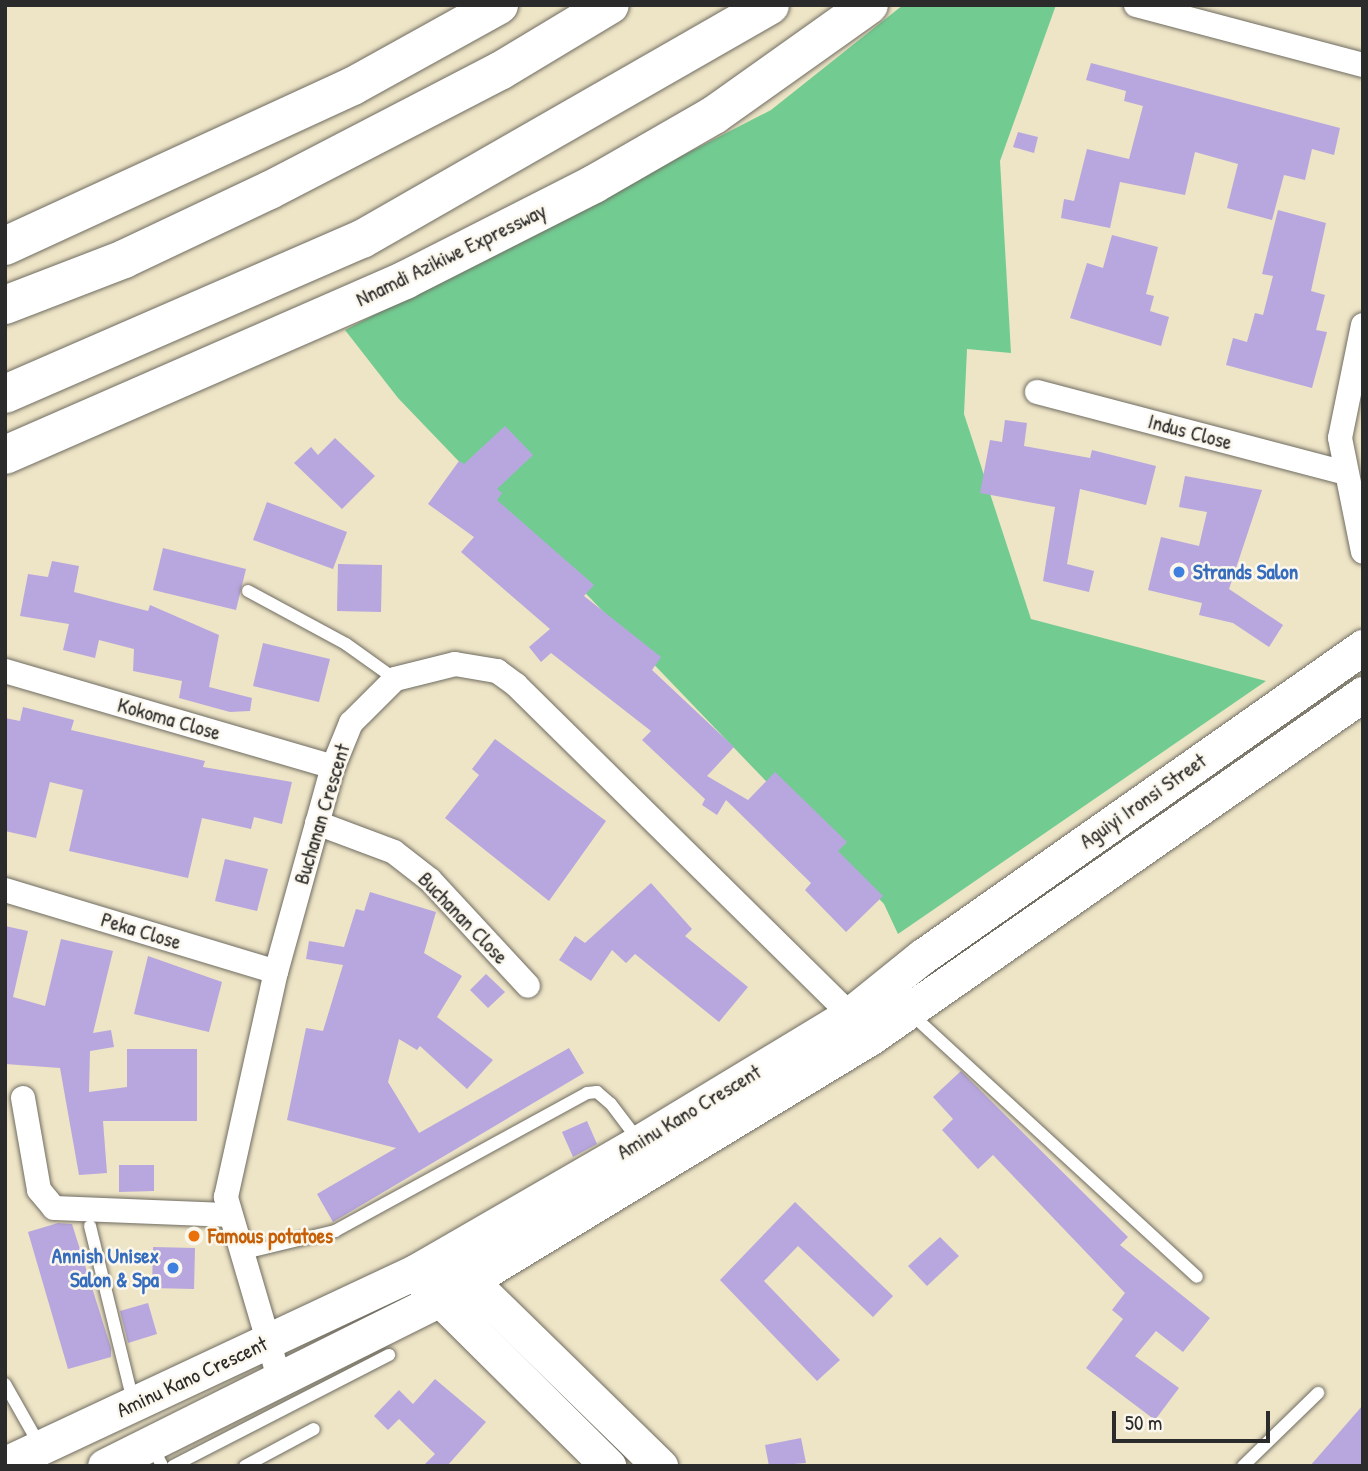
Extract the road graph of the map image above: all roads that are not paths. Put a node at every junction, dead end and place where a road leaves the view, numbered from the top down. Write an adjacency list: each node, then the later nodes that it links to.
1 (499, 5): 7 (highway)
2 (610, 5): 8 (highway)
3 (770, 5): 11 (highway)
4 (869, 5): 12 (highway, Nnamdi Azikiwe Expressway)
5 (1136, 5): 6 (street)
6 (1363, 65)
7 (5, 246)
8 (5, 305)
9 (1363, 325): 13 (street)
10 (1037, 392): 13 (street, Indus Close)
11 (5, 394)
12 (5, 456)
13 (1343, 472): 14 (street)
14 (1363, 552)
15 (248, 591): 18 (lane)
16 (1363, 647): 23 (main road, Aguiyi Ironsi Street)
17 (5, 671): 20 (street, Kokoma Close)
18 (396, 679): 20 (street, Buchanan Crescent); 28 (street)
19 (1363, 694): 26 (main road, Aguiyi Ironsi Street)
20 (333, 767): 21 (street, Buchanan Crescent)
21 (317, 824): 24 (street, Buchanan Crescent); 25 (street, Buchanan Close)
22 (5, 890): 24 (street, Peka Close)
23 (923, 956): 28 (main road, Aminu Kano Crescent)
24 (276, 972): 31 (street, Buchanan Crescent)
25 (528, 986)
26 (945, 988): 27 (main road, Aminu Kano Crescent)
27 (909, 1012): 28 (main road, Aminu Kano Crescent); 35 (lane)
28 (861, 1025): 30 (main road, Aminu Kano Crescent); 34 (main road, Aminu Kano Crescent)
29 (23, 1097): 31 (street)
30 (640, 1142): 33 (lane); 34 (main road, Aminu Kano Crescent)
31 (226, 1215): 33 (street, Buchanan Crescent)
32 (90, 1226): 42 (lane)
33 (239, 1255): 37 (street, Buchanan Crescent)
34 (443, 1269): 36 (main road, Aminu Kano Crescent); 37 (main road, Aminu Kano Crescent); 50 (main road)
35 (1197, 1277)
36 (436, 1301): 41 (main road, Aminu Kano Crescent); 49 (main road)
37 (266, 1343): 41 (street, Buchanan Crescent); 42 (main road, Aminu Kano Crescent)
38 (390, 1355): 41 (lane)
39 (5, 1384): 44 (lane)
40 (1318, 1394): 51 (lane)
41 (266, 1398): 45 (main road, Aminu Kano Crescent)
42 (134, 1404): 44 (main road, Aminu Kano Crescent)
43 (314, 1430): 48 (lane)
44 (41, 1447): 46 (main road, Aminu Kano Crescent)
45 (162, 1458): 47 (main road, Aminu Kano Crescent)
46 (5, 1464)
47 (106, 1466)
48 (245, 1466)
49 (607, 1466)
50 (660, 1466)
51 (1243, 1466)

